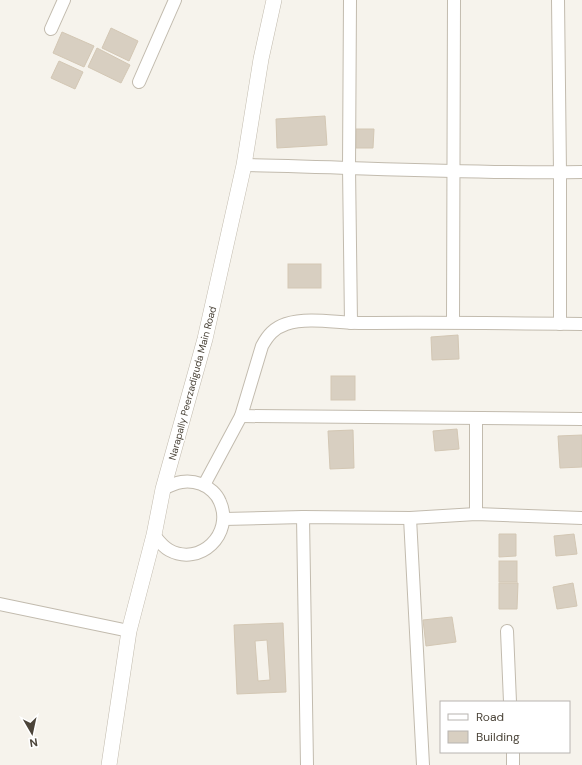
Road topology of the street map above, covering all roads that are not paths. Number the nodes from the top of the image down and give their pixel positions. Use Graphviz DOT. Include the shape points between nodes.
graph roads {
  1 [pos="64,0"];
  2 [pos="175,0"];
  3 [pos="274,0"];
  4 [pos="350,0"];
  5 [pos="454,0"];
  6 [pos="558,0"];
  7 [pos="51,29"];
  8 [pos="139,82"];
  9 [pos="244,165"];
  10 [pos="349,167"];
  11 [pos="454,172"];
  12 [pos="560,172"];
  13 [pos="582,172"];
  14 [pos="453,322"];
  15 [pos="351,323"];
  16 [pos="560,324"];
  17 [pos="582,324"];
  18 [pos="240,416"];
  19 [pos="476,418"];
  20 [pos="582,419"];
  21 [pos="204,485"];
  22 [pos="163,489"];
  23 [pos="476,514"];
  24 [pos="303,517"];
  25 [pos="410,518"];
  26 [pos="582,518"];
  27 [pos="224,519"];
  28 [pos="154,534"];
  29 [pos="0,604"];
  30 [pos="129,631"];
  31 [pos="507,631"];
  32 [pos="510,701"];
  33 [pos="513,753"];
  34 [pos="109,765"];
  35 [pos="307,765"];
  36 [pos="423,765"];
  37 [pos="513,765"];
  1 -- 7 [label="street"];
  2 -- 8 [label="street"];
  3 -- 9 [label="street, Narapally Peerzadiguda Main Road" via="261,59"];
  4 -- 10 [label="street"];
  5 -- 11 [label="street"];
  6 -- 12 [label="street"];
  9 -- 10 [label="street"];
  9 -- 22 [label="street, Narapally Peerzadiguda Main Road" via="205,339"];
  10 -- 11 [label="street"];
  10 -- 15 [label="street"];
  11 -- 12 [label="street"];
  11 -- 14 [label="street"];
  12 -- 13 [label="street"];
  12 -- 16 [label="street"];
  14 -- 15 [label="street"];
  14 -- 16 [label="street"];
  15 -- 18 [label="street" via="310,321 287,324 268,335 262,346"];
  16 -- 17 [label="street"];
  18 -- 19 [label="street"];
  18 -- 21 [label="street"];
  19 -- 20 [label="street"];
  19 -- 23 [label="street"];
  21 -- 22 [label="street" via="194,481 183,481"];
  21 -- 27 [label="street" via="219,499"];
  22 -- 28 [label="street, Narapally Peerzadiguda Main Road"];
  23 -- 25 [label="street"];
  23 -- 26 [label="street"];
  24 -- 25 [label="street"];
  24 -- 27 [label="street"];
  24 -- 35 [label="street"];
  25 -- 36 [label="street"];
  27 -- 28 [label="street" via="217,539 210,547 200,552 179,554 160,543"];
  28 -- 30 [label="street, Narapally Peerzadiguda Main Road"];
  29 -- 30 [label="street"];
  30 -- 34 [label="street, Narapally Peerzadiguda Main Road"];
  31 -- 32 [label="street"];
  33 -- 37 [label="street"];
}
